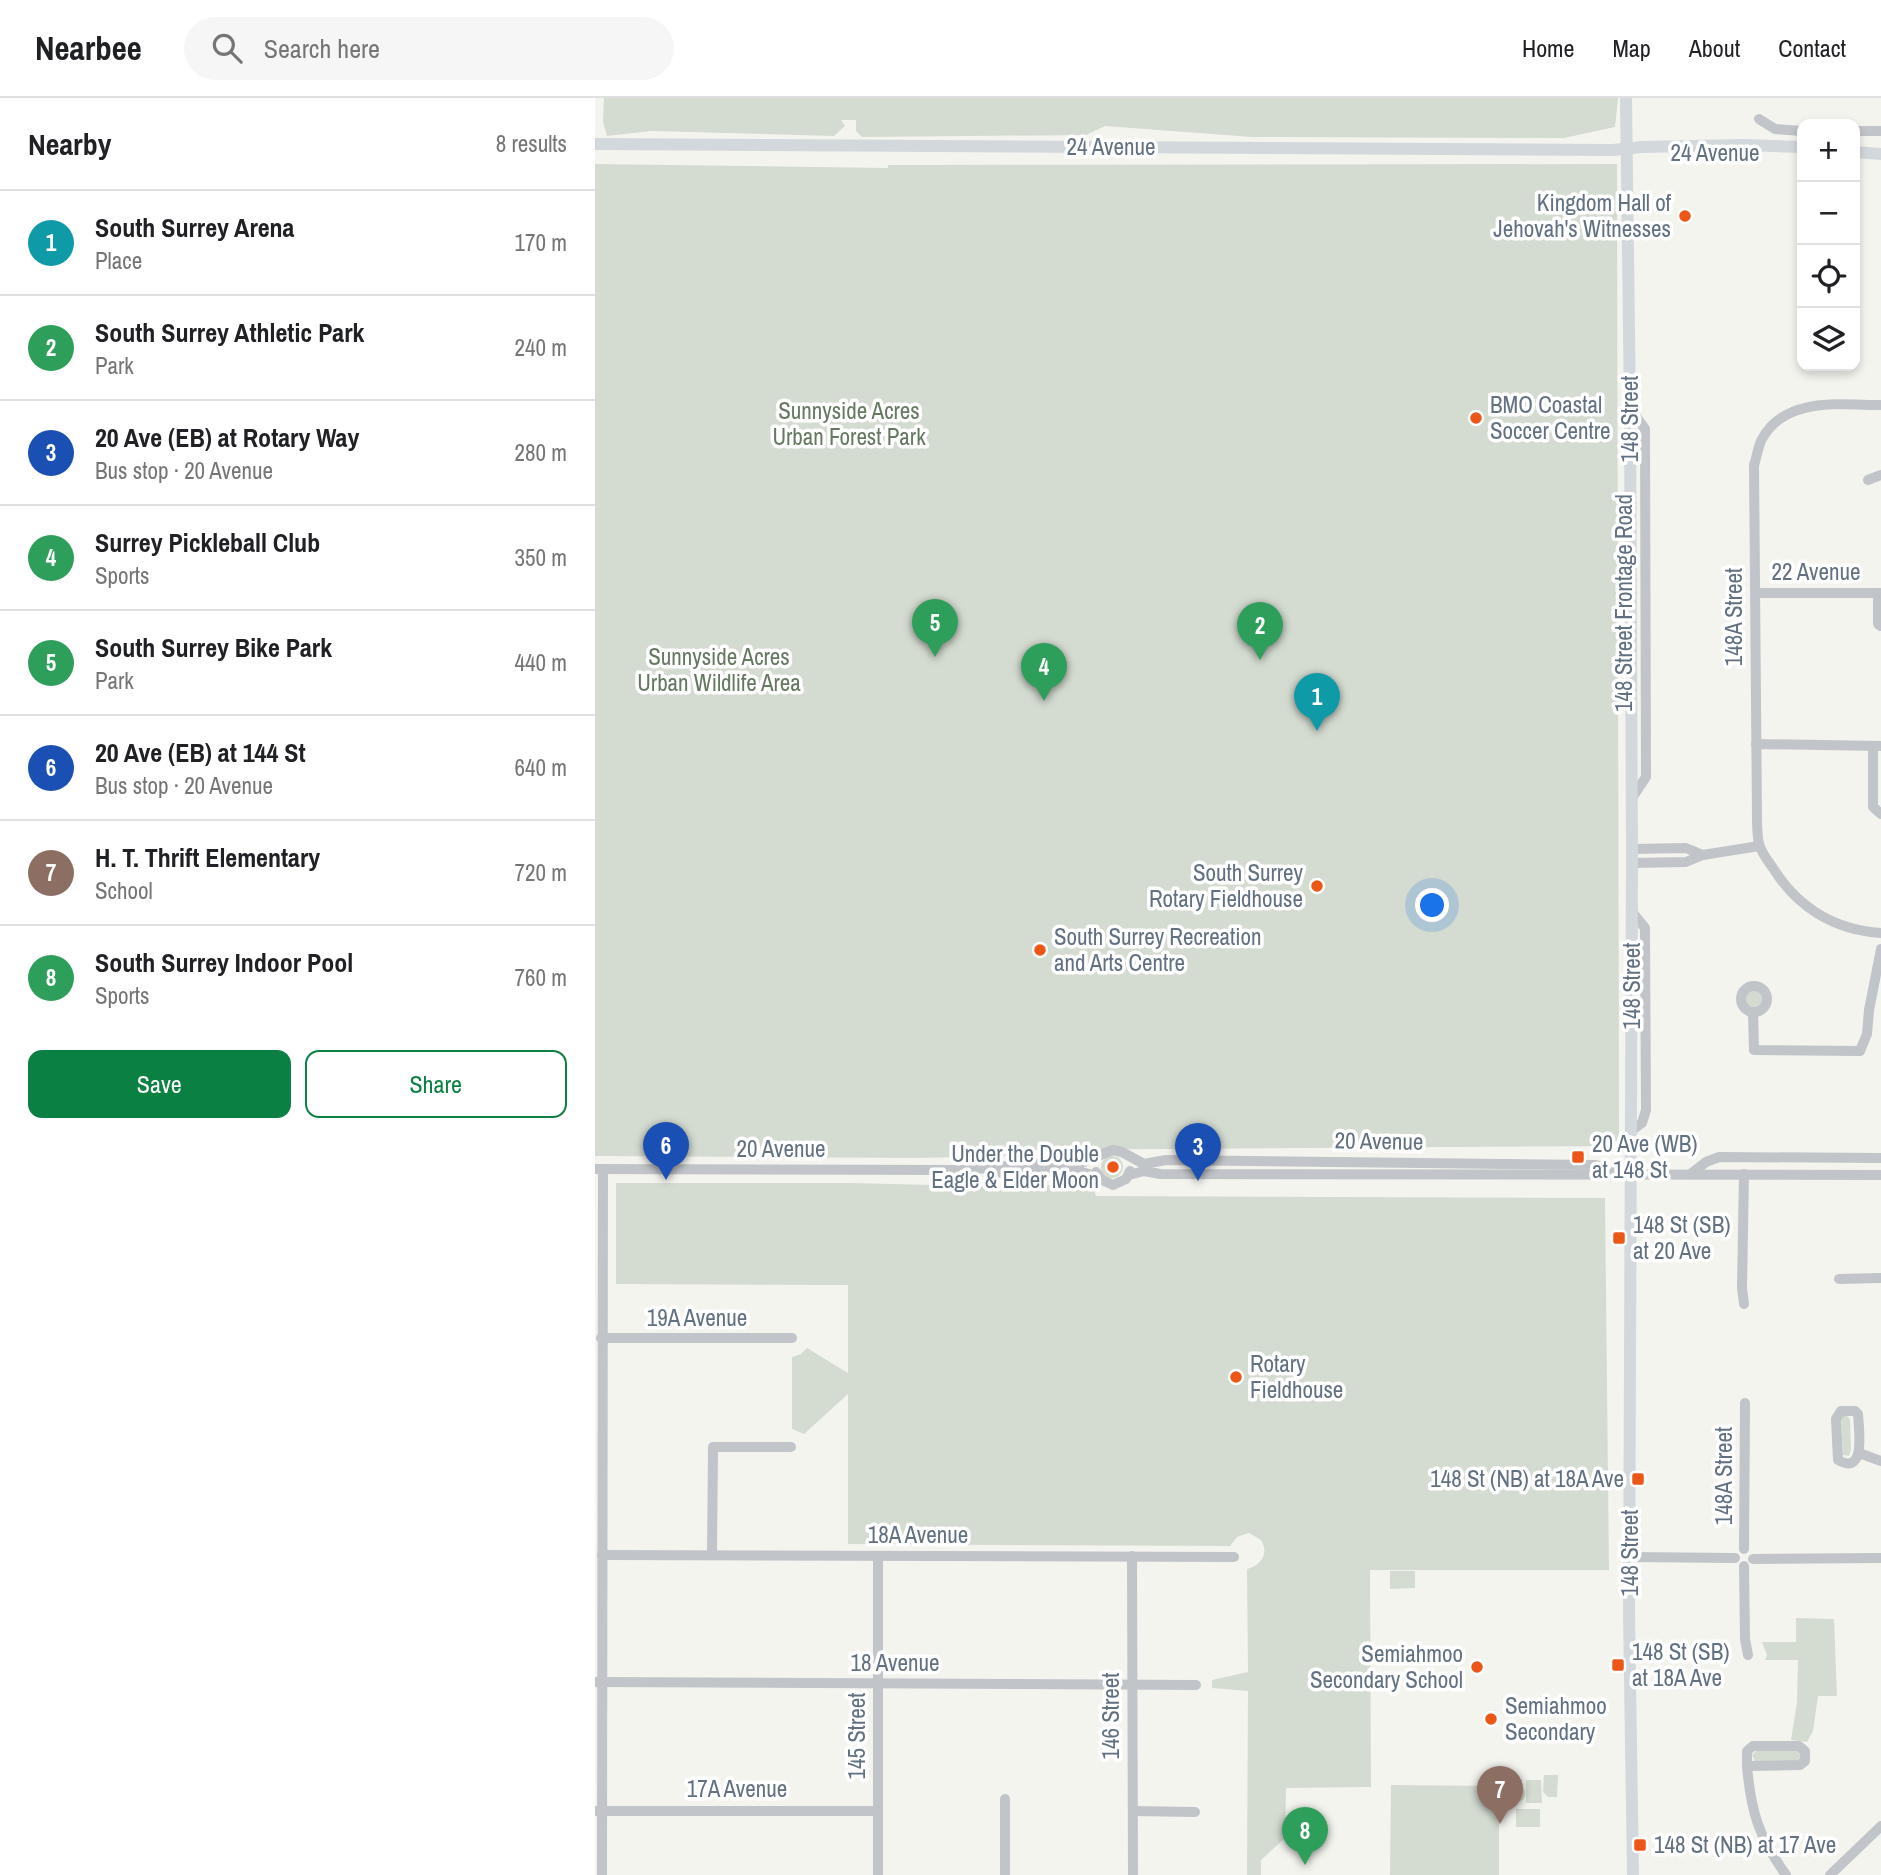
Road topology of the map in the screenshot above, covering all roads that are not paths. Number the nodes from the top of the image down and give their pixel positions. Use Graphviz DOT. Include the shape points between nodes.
graph roads {
  1 [pos="1626,98"];
  2 [pos="1759,119"];
  3 [pos="1797,131"];
  4 [pos="1860,131"];
  5 [pos="1881,131"];
  6 [pos="595,144"];
  7 [pos="1881,148"];
  8 [pos="1627,150"];
  9 [pos="1797,150"];
  10 [pos="1860,150"];
  11 [pos="1860,151"];
  12 [pos="1881,154"];
  13 [pos="1881,405"];
  14 [pos="1881,475"];
  15 [pos="1868,480"];
  16 [pos="1755,593"];
  17 [pos="1879,593"];
  18 [pos="1881,626"];
  19 [pos="1756,744"];
  20 [pos="1877,746"];
  21 [pos="1881,814"];
  22 [pos="1759,846"];
  23 [pos="1632,849"];
  24 [pos="1703,855"];
  25 [pos="1632,863"];
  26 [pos="1881,933"];
  27 [pos="1881,949"];
  28 [pos="1753,1012"];
  29 [pos="1100,1154"];
  30 [pos="1126,1155"];
  31 [pos="1881,1158"];
  32 [pos="599,1169"];
  33 [pos="967,1170"];
  34 [pos="1632,1173"];
  35 [pos="1692,1173"];
  36 [pos="1744,1174"];
  37 [pos="1129,1175"];
  38 [pos="1881,1175"];
  39 [pos="1098,1177"];
  40 [pos="1881,1278"];
  41 [pos="1839,1279"];
  42 [pos="1744,1304"];
  43 [pos="601,1338"];
  44 [pos="792,1338"];
  45 [pos="1745,1403"];
  46 [pos="791,1447"];
  47 [pos="1859,1453"];
  48 [pos="1881,1461"];
  49 [pos="1744,1549"];
  50 [pos="602,1555"];
  51 [pos="712,1555"];
  52 [pos="878,1556"];
  53 [pos="1132,1556"];
  54 [pos="1234,1557"];
  55 [pos="1630,1557"];
  56 [pos="1735,1558"];
  57 [pos="1881,1558"];
  58 [pos="1749,1563"];
  59 [pos="1748,1655"];
  60 [pos="599,1682"];
  61 [pos="878,1683"];
  62 [pos="1132,1685"];
  63 [pos="1196,1685"];
  64 [pos="1747,1766"];
  65 [pos="1005,1799"];
  66 [pos="599,1811"];
  67 [pos="878,1811"];
  68 [pos="1133,1811"];
  69 [pos="1195,1812"];
  70 [pos="1881,1826"];
  71 [pos="602,1875"];
  72 [pos="878,1875"];
  73 [pos="1005,1875"];
  74 [pos="1133,1875"];
  75 [pos="1633,1875"];
  76 [pos="1786,1875"];
  77 [pos="1830,1875"];
  1 -- 8 [label="main road, 148 Street"];
  2 -- 3 [label="street" via="1775,129"];
  4 -- 5 [label="street"];
  6 -- 8 [label="main road, 24 Avenue"];
  7 -- 10 [label="main road"];
  8 -- 9 [label="main road, 24 Avenue"];
  8 -- 23 [label="main road, 148 Street"];
  11 -- 12 [label="main road"];
  13 -- 16 [label="street, 148A Street" via="1801,408 1778,420 1762,438 1755,465"];
  14 -- 15 [label="street"];
  16 -- 17 [label="street, 22 Avenue"];
  16 -- 19 [label="street, 148A Street"];
  17 -- 18 [label="street, 22 Avenue"];
  19 -- 20 [label="street"];
  19 -- 22 [label="street, 148A Street"];
  20 -- 21 [label="street" via="1873,807"];
  22 -- 24 [label="street"];
  22 -- 26 [label="street" via="1801,904 1846,927"];
  23 -- 24 [label="street" via="1686,848"];
  23 -- 25 [label="main road, 148 Street"];
  24 -- 25 [label="street" via="1686,862"];
  25 -- 34 [label="main road, 148 Street"];
  27 -- 28 [label="street" via="1860,1051 1754,1050"];
  29 -- 30 [label="street" via="1113,1150"];
  29 -- 33 [label="street, 20 Avenue" via="1081,1163"];
  29 -- 39 [label="street" via="1095,1166"];
  30 -- 34 [label="street, 20 Avenue" via="1144,1164 1166,1160 1595,1165"];
  30 -- 37 [label="street"];
  31 -- 35 [label="street, 20 Avenue" via="1720,1157"];
  32 -- 33 [label="street, 20 Avenue"];
  32 -- 43 [label="street"];
  33 -- 39 [label="street, 20 Avenue" via="978,1174 1081,1172"];
  34 -- 35 [label="street, 20 Avenue"];
  34 -- 37 [label="street, 20 Avenue" via="1144,1171"];
  34 -- 55 [label="main road, 148 Street"];
  35 -- 36 [label="street, 20 Avenue"];
  36 -- 38 [label="street, 20 Avenue"];
  36 -- 42 [label="street"];
  37 -- 39 [label="street" via="1113,1185"];
  40 -- 41 [label="street"];
  43 -- 44 [label="street, 19A Avenue"];
  43 -- 50 [label="street"];
  45 -- 49 [label="street, 148A Street"];
  46 -- 51 [label="street" via="713,1447"];
  47 -- 47 [label="street" via="1852,1463 1837,1460 1836,1419 1841,1411 1858,1415"];
  47 -- 48 [label="street"];
  49 -- 56 [label="street"];
  49 -- 58 [label="street" via="1750,1551"];
  50 -- 51 [label="street, 18A Avenue"];
  50 -- 60 [label="street"];
  51 -- 52 [label="street, 18A Avenue"];
  52 -- 53 [label="street, 18A Avenue"];
  52 -- 61 [label="street, 145 Street"];
  53 -- 54 [label="street, 18A Avenue"];
  53 -- 62 [label="street, 146 Street"];
  55 -- 56 [label="street"];
  55 -- 75 [label="main road, 148 Street"];
  56 -- 58 [label="street" via="1739,1565"];
  57 -- 58 [label="street"];
  58 -- 59 [label="street"];
  60 -- 61 [label="street, 18 Avenue"];
  60 -- 66 [label="street"];
  61 -- 62 [label="street, 18 Avenue"];
  61 -- 67 [label="street, 145 Street"];
  62 -- 63 [label="street, 18 Avenue"];
  62 -- 68 [label="street, 146 Street"];
  64 -- 64 [label="street" via="1800,1765 1805,1751 1799,1746 1753,1746 1747,1751"];
  64 -- 76 [label="street" via="1750,1803 1770,1853"];
  65 -- 73 [label="street"];
  66 -- 67 [label="street, 17A Avenue"];
  66 -- 71 [label="street"];
  67 -- 72 [label="street, 145 Street"];
  68 -- 69 [label="street"];
  68 -- 74 [label="street, 146 Street"];
  70 -- 77 [label="street"];
}
